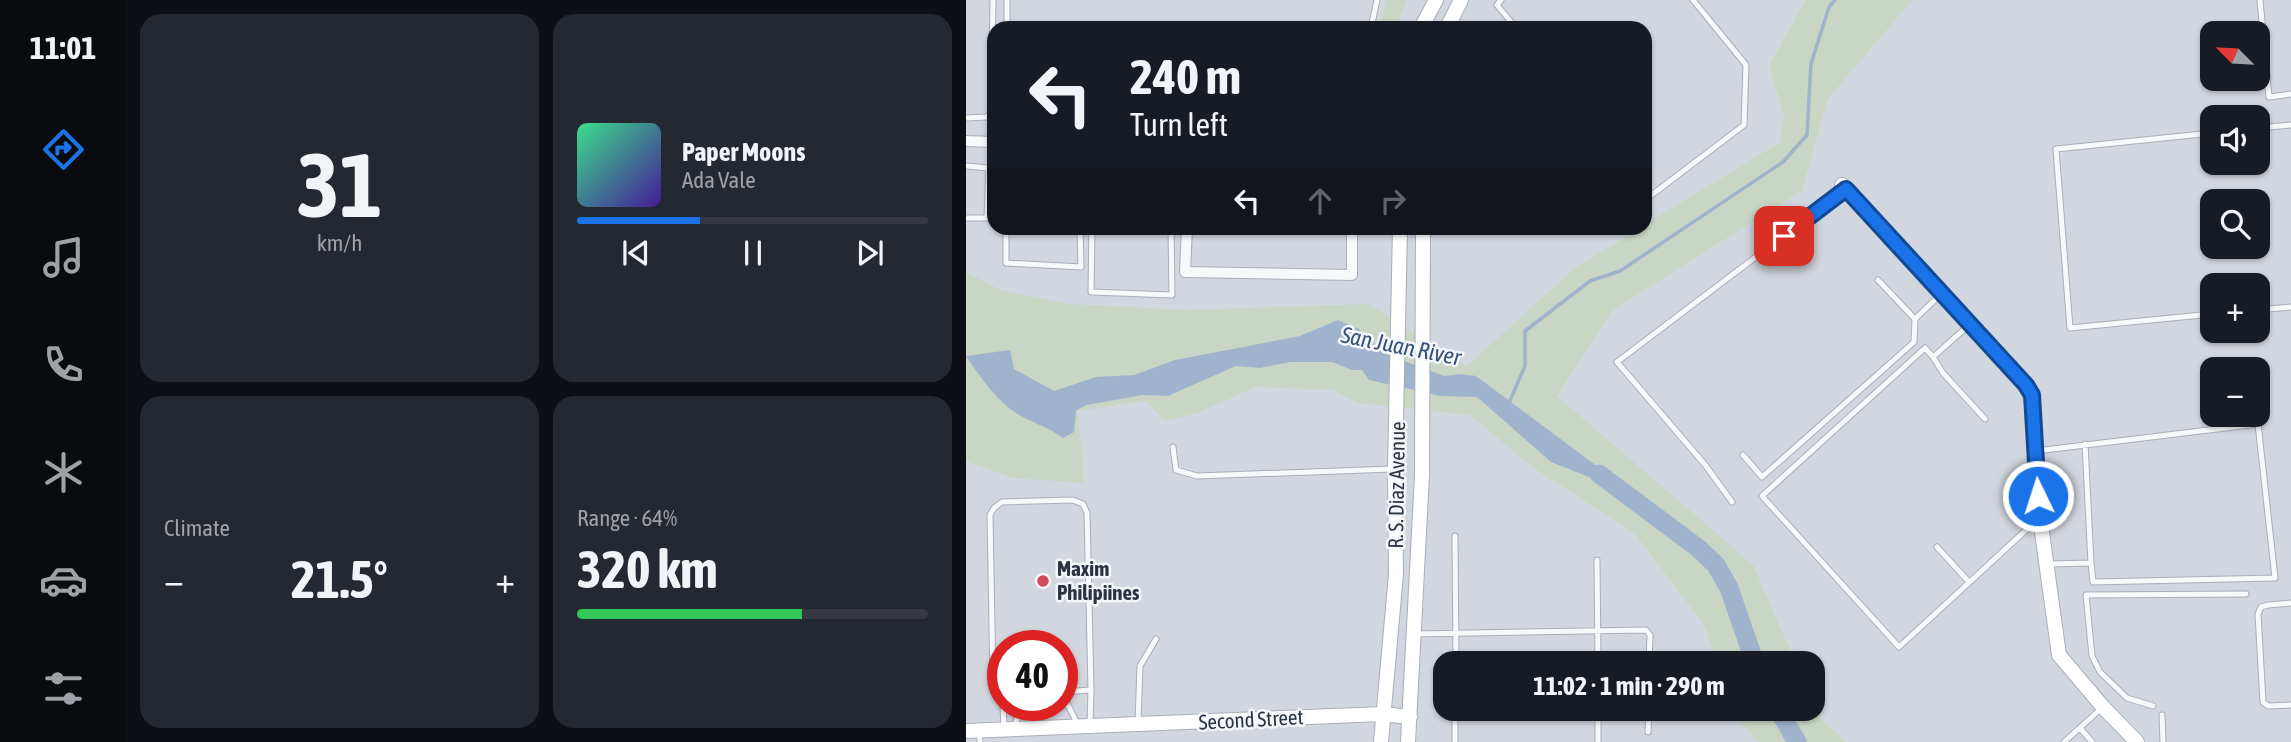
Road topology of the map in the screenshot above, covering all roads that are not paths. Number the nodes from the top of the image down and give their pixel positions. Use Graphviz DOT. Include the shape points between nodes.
graph roads {
  1 [pos="993,0"];
  2 [pos="1007,0"];
  3 [pos="1377,0"];
  4 [pos="1436,0"];
  5 [pos="1461,0"];
  6 [pos="1501,0"];
  7 [pos="1693,0"];
  8 [pos="2260,0"];
  9 [pos="993,21"];
  10 [pos="1007,21"];
  11 [pos="1372,21"];
  12 [pos="1427,21"];
  13 [pos="1450,21"];
  14 [pos="1510,21"];
  15 [pos="2291,94"];
  16 [pos="987,116"];
  17 [pos="966,118"];
  18 [pos="2291,125"];
  19 [pos="2270,127"];
  20 [pos="2200,134"];
  21 [pos="966,141"];
  22 [pos="987,142"];
  23 [pos="966,166"];
  24 [pos="987,168"];
  25 [pos="1844,187"];
  26 [pos="1652,195"];
  27 [pos="966,218"];
  28 [pos="987,218"];
  29 [pos="1006,235"];
  30 [pos="1080,235"];
  31 [pos="1092,235"];
  32 [pos="1171,235"];
  33 [pos="1187,235"];
  34 [pos="1352,235"];
  35 [pos="1400,235"];
  36 [pos="1423,235"];
  37 [pos="1878,280"];
  38 [pos="1941,294"];
  39 [pos="2291,306"];
  40 [pos="2270,309"];
  41 [pos="2200,315"];
  42 [pos="1915,319"];
  43 [pos="1969,325"];
  44 [pos="1933,357"];
  45 [pos="1985,419"];
  46 [pos="2085,444"];
  47 [pos="1173,447"];
  48 [pos="2035,451"];
  49 [pos="1743,454"];
  50 [pos="1395,469"];
  51 [pos="1732,502"];
  52 [pos="2040,518"];
  53 [pos="1455,536"];
  54 [pos="1937,547"];
  55 [pos="1597,560"];
  56 [pos="2091,563"];
  57 [pos="2046,564"];
  58 [pos="1969,582"];
  59 [pos="2246,594"];
  60 [pos="2291,603"];
  61 [pos="992,630"];
  62 [pos="1598,631"];
  63 [pos="1414,634"];
  64 [pos="1456,634"];
  65 [pos="1156,639"];
  66 [pos="1455,651"];
  67 [pos="1598,651"];
  68 [pos="1649,651"];
  69 [pos="1091,690"];
  70 [pos="1078,691"];
  71 [pos="2291,705"];
  72 [pos="2153,706"];
  73 [pos="2103,707"];
  74 [pos="1383,714"];
  75 [pos="2162,715"];
  76 [pos="1410,717"];
  77 [pos="1078,718"];
  78 [pos="1007,721"];
  79 [pos="1013,721"];
  80 [pos="1455,721"];
  81 [pos="1598,721"];
  82 [pos="1648,721"];
  83 [pos="1138,725"];
  84 [pos="1085,727"];
  85 [pos="2080,727"];
  86 [pos="1009,730"];
  87 [pos="1648,732"];
  88 [pos="975,735"];
  89 [pos="1381,742"];
  90 [pos="1408,742"];
  91 [pos="1455,742"];
  92 [pos="1598,742"];
  93 [pos="2064,742"];
  94 [pos="2092,742"];
  95 [pos="2137,742"];
  96 [pos="2163,742"];
  1 -- 9 [label="lane"];
  2 -- 10 [label="lane"];
  3 -- 11 [label="lane"];
  4 -- 12 [label="street"];
  5 -- 13 [label="street"];
  6 -- 14 [label="lane" via="1497,5"];
  7 -- 26 [label="lane" via="1746,65 1744,125"];
  8 -- 15 [label="lane" via="2269,97"];
  16 -- 17 [label="lane"];
  18 -- 19 [label="lane"];
  20 -- 41 [label="lane" via="2056,149 2070,328"];
  21 -- 22 [label="street"];
  23 -- 24 [label="lane"];
  25 -- 38 [label="street"];
  25 -- 51 [label="lane" via="1617,362"];
  27 -- 28 [label="lane"];
  29 -- 30 [label="lane" via="1006,263 1081,267"];
  31 -- 32 [label="lane" via="1091,292 1172,295"];
  33 -- 34 [label="street" via="1185,272 1352,275"];
  35 -- 50 [label="street, R. S. Diaz Avenue"];
  36 -- 63 [label="street, R. S. Diaz Avenue" via="1422,475"];
  37 -- 42 [label="lane"];
  38 -- 42 [label="lane"];
  38 -- 43 [label="street"];
  39 -- 40 [label="lane"];
  42 -- 49 [label="lane" via="1914,341 1762,477"];
  43 -- 44 [label="lane"];
  43 -- 48 [label="street" via="2032,395"];
  44 -- 45 [label="lane"];
  44 -- 58 [label="lane" via="1924,348 1762,496 1899,647"];
  46 -- 48 [label="lane"];
  46 -- 56 [label="lane"];
  46 -- 56 [label="lane" via="2258,424 2276,578 2093,583"];
  47 -- 50 [label="lane" via="1176,470 1196,476"];
  48 -- 52 [label="street"];
  50 -- 74 [label="street, R. S. Diaz Avenue" via="1396,574"];
  52 -- 57 [label="street"];
  52 -- 58 [label="lane"];
  53 -- 64 [label="lane"];
  54 -- 58 [label="lane"];
  55 -- 62 [label="lane"];
  56 -- 57 [label="lane"];
  57 -- 73 [label="street" via="2059,656"];
  59 -- 72 [label="lane" via="2086,595 2092,656 2100,672 2127,698"];
  60 -- 71 [label="lane" via="2261,607 2258,614 2263,702"];
  61 -- 69 [label="lane" via="990,515 994,508 1002,502 1073,500 1083,504 1087,513"];
  62 -- 64 [label="lane"];
  62 -- 67 [label="lane"];
  62 -- 68 [label="lane" via="1646,630"];
  63 -- 64 [label="lane"];
  63 -- 76 [label="street, R. S. Diaz Avenue"];
  64 -- 66 [label="lane"];
  65 -- 83 [label="lane" via="1140,666"];
  69 -- 70 [label="lane"];
  69 -- 84 [label="lane"];
  73 -- 85 [label="lane"];
  73 -- 95 [label="street"];
  74 -- 76 [label="street, Second Street"];
  74 -- 83 [label="street, Second Street"];
  74 -- 89 [label="street, R. S. Diaz Avenue"];
  75 -- 96 [label="lane"];
  76 -- 90 [label="street, R. S. Diaz Avenue"];
  77 -- 84 [label="lane"];
  78 -- 86 [label="lane"];
  79 -- 86 [label="lane"];
  80 -- 91 [label="lane"];
  81 -- 92 [label="lane"];
  82 -- 87 [label="lane"];
  83 -- 84 [label="street, Second Street"];
  84 -- 86 [label="street, Second Street"];
  85 -- 93 [label="lane"];
  85 -- 94 [label="lane"];
  86 -- 88 [label="street, Second Street"];
}
